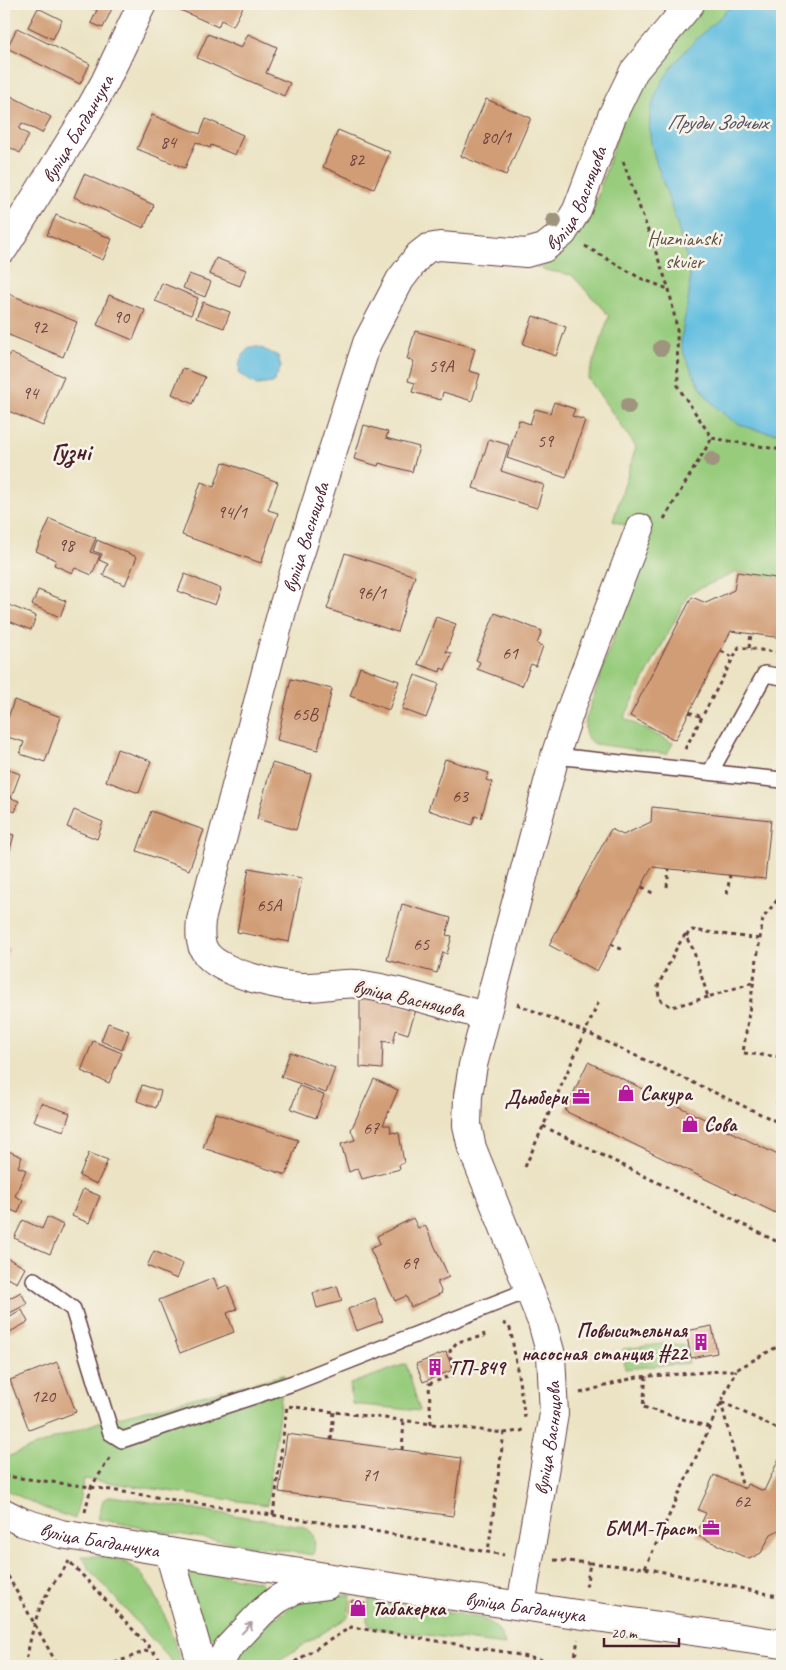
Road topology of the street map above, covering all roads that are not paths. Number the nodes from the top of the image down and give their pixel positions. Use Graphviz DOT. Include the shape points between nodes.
graph roads {
  1 [pos="142,4"];
  2 [pos="690,4"];
  3 [pos="4,248"];
  4 [pos="640,528"];
  5 [pos="782,677"];
  6 [pos="555,756"];
  7 [pos="711,771"];
  8 [pos="782,780"];
  9 [pos="484,1016"];
  10 [pos="34,1280"];
  11 [pos="529,1290"];
  12 [pos="4,1513"];
  13 [pos="169,1552"];
  14 [pos="357,1582"];
  15 [pos="521,1605"];
  16 [pos="782,1644"];
  17 [pos="202,1666"];
  18 [pos="218,1666"];
  1 -- 3 [label="street, вуліца Багданчука" via="91,107"];
  2 -- 9 [label="street, вуліца Васняцова" via="634,71 612,116 577,210 563,233 544,248 526,253 440,246 428,248 419,254 400,280 367,343 283,607 201,920 200,936 206,953 219,964 237,972 273,984 291,986 357,984"];
  4 -- 6 [label="street, вуліца Васняцова"];
  5 -- 7 [label="lane" via="765,674"];
  6 -- 7 [label="lane"];
  6 -- 9 [label="street, вуліца Васняцова"];
  7 -- 8 [label="lane"];
  9 -- 11 [label="street, вуліца Васняцова" via="468,1096 467,1125 482,1175"];
  10 -- 11 [label="lane" via="74,1309 110,1432 122,1440 293,1383"];
  11 -- 15 [label="street, вуліца Васняцова" via="551,1354 554,1414"];
  12 -- 13 [label="street, вуліца Багданчука" via="61,1534"];
  13 -- 14 [label="street, вуліца Багданчука"];
  13 -- 17 [label="street, вуліца Багданчука"];
  14 -- 15 [label="street, вуліца Багданчука"];
  18 -- 14 [label="street, вуліца Багданчука, one-way" via="228,1648 278,1598 296,1589"];
  15 -- 16 [label="street, вуліца Багданчука"];
}
